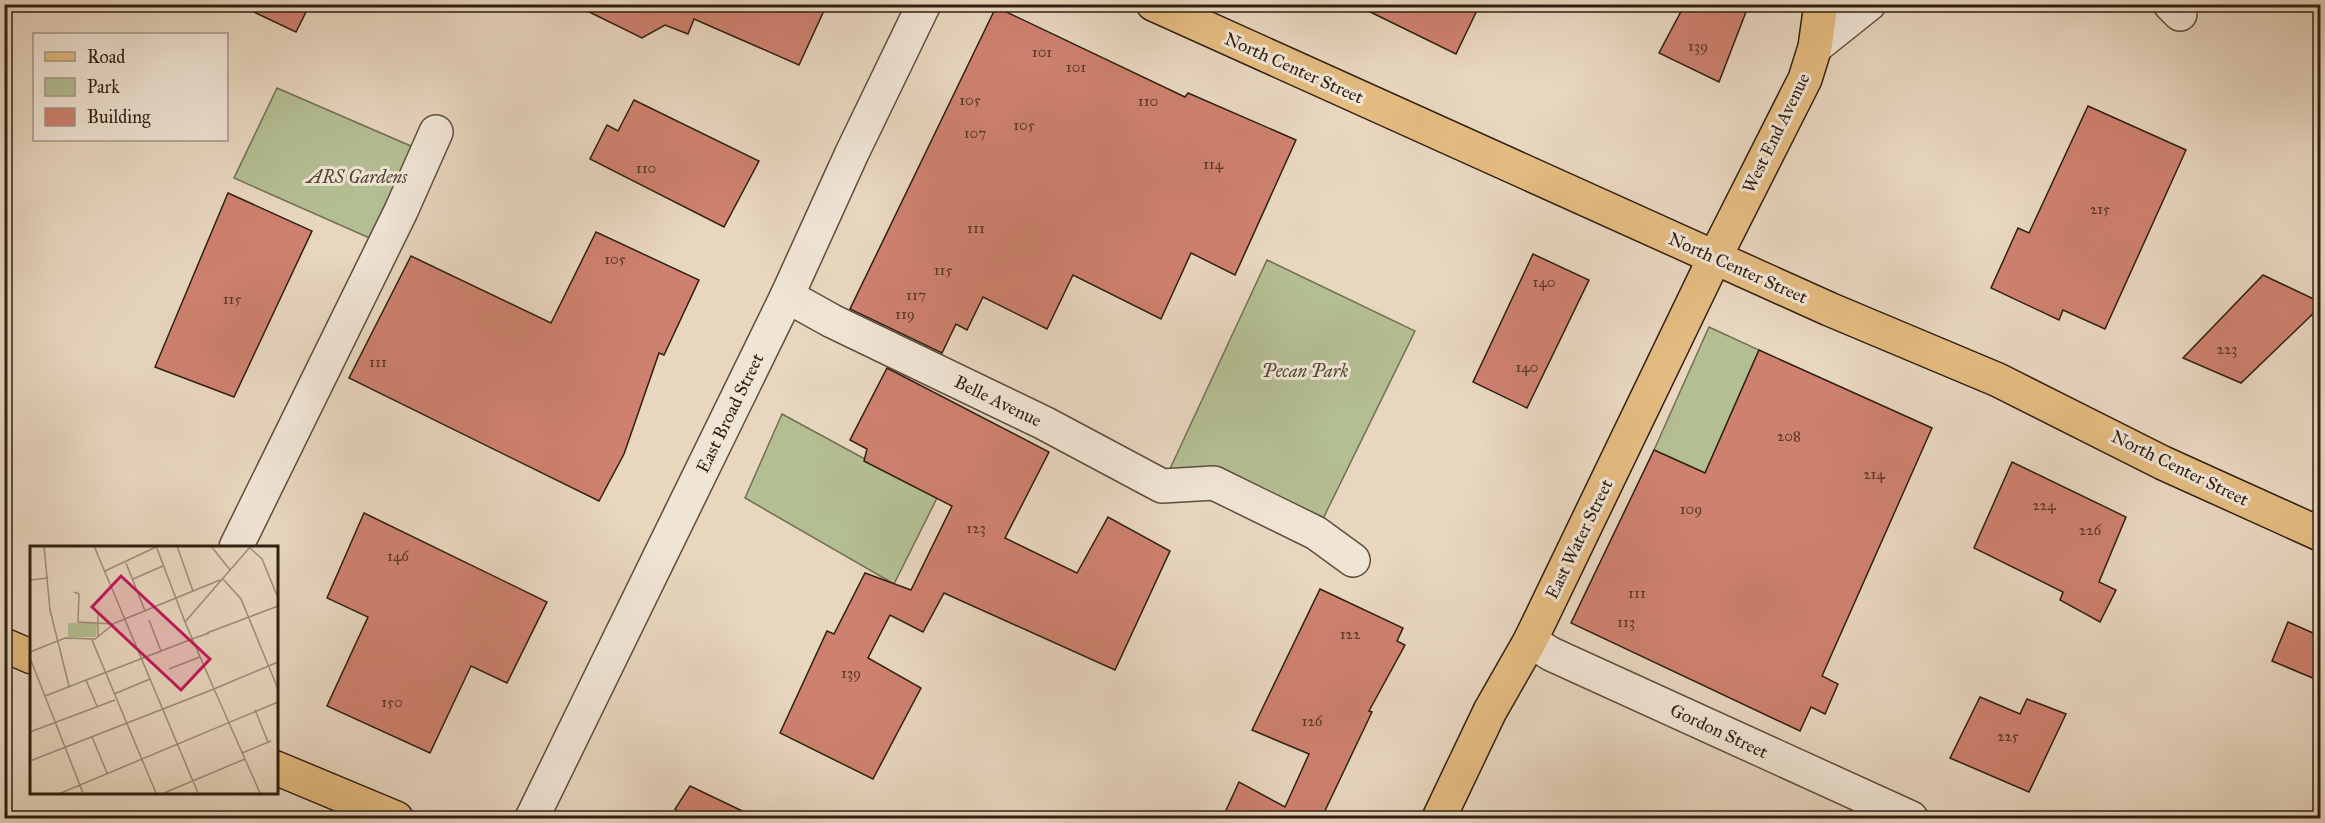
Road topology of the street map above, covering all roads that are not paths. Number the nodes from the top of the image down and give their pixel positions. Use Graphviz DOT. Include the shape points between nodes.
graph roads {
  1 [pos="924,4"];
  2 [pos="1153,4"];
  3 [pos="1821,4"];
  4 [pos="1869,4"];
  5 [pos="1815,47"];
  6 [pos="436,132"];
  7 [pos="1715,257"];
  8 [pos="787,296"];
  9 [pos="2320,534"];
  10 [pos="236,546"];
  11 [pos="1353,560"];
  12 [pos="1530,641"];
  13 [pos="4,645"];
  14 [pos="30,656"];
  15 [pos="278,769"];
  16 [pos="396,819"];
  17 [pos="532,819"];
  18 [pos="1439,819"];
  19 [pos="1911,819"];
  1 -- 8 [label="street, East Broad Street"];
  2 -- 7 [label="main road, North Center Street"];
  3 -- 5 [label="main road, West End Avenue"];
  4 -- 5 [label="street"];
  5 -- 7 [label="main road, West End Avenue" via="1805,79"];
  6 -- 10 [label="street"];
  7 -- 9 [label="main road, North Center Street" via="1998,380 2163,463"];
  7 -- 12 [label="main road, East Water Street"];
  8 -- 11 [label="street, Belle Avenue" via="1162,486 1214,483 1316,533"];
  8 -- 17 [label="street, East Broad Street"];
  12 -- 18 [label="main road, East Water Street" via="1490,711"];
  12 -- 19 [label="street, Gordon Street"];
  13 -- 14 [label="main road"];
  15 -- 16 [label="main road"];
}
